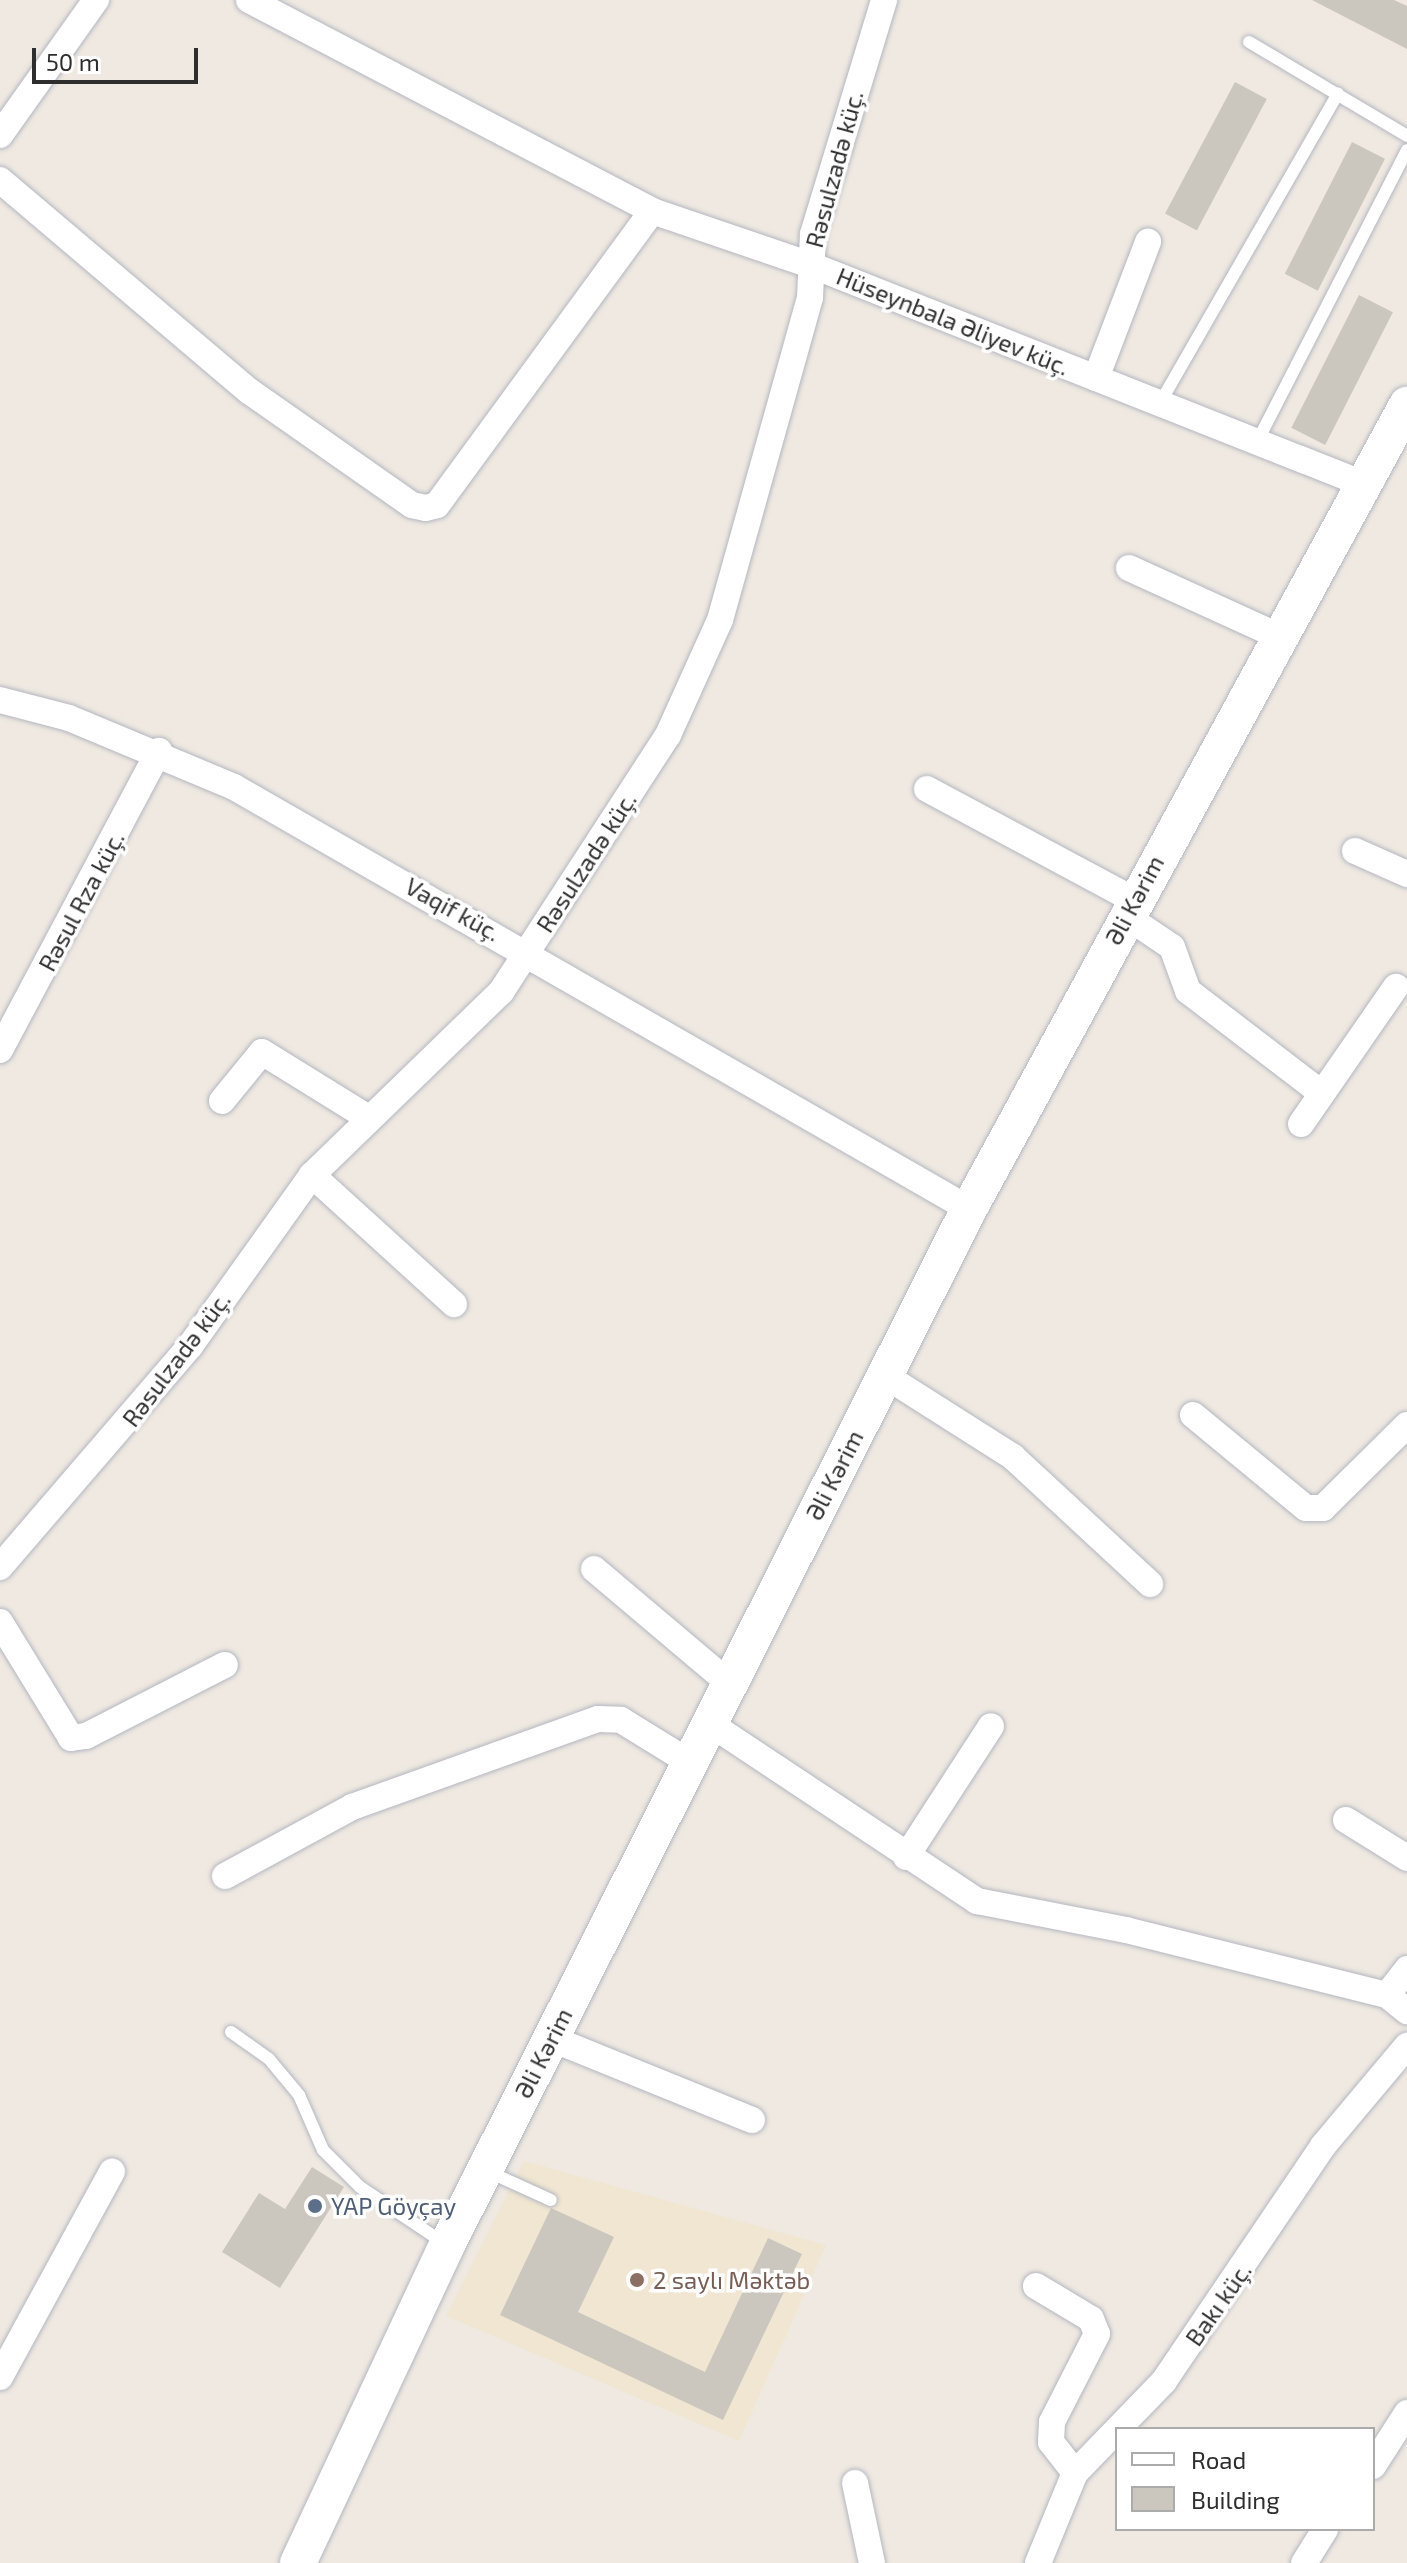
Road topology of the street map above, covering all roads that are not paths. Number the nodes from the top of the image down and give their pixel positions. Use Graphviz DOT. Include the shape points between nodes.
graph roads {
  1 [pos="96,0"];
  2 [pos="249,0"];
  3 [pos="884,0"];
  4 [pos="1249,42"];
  5 [pos="1338,94"];
  6 [pos="0,135"];
  7 [pos="1407,136"];
  8 [pos="1407,150"];
  9 [pos="0,180"];
  10 [pos="652,211"];
  11 [pos="1148,242"];
  12 [pos="811,265"];
  13 [pos="1096,378"];
  14 [pos="1160,403"];
  15 [pos="1407,405"];
  16 [pos="1257,442"];
  17 [pos="1361,483"];
  18 [pos="1129,568"];
  19 [pos="1278,636"];
  20 [pos="0,700"];
  21 [pos="159,751"];
  22 [pos="927,789"];
  23 [pos="1355,851"];
  24 [pos="1407,874"];
  25 [pos="1130,908"];
  26 [pos="528,951"];
  27 [pos="1396,987"];
  28 [pos="0,1050"];
  29 [pos="1319,1091"];
  30 [pos="222,1101"];
  31 [pos="367,1117"];
  32 [pos="1301,1124"];
  33 [pos="312,1175"];
  34 [pos="969,1209"];
  35 [pos="454,1304"];
  36 [pos="884,1375"];
  37 [pos="1193,1415"];
  38 [pos="1407,1425"];
  39 [pos="0,1567"];
  40 [pos="594,1569"];
  41 [pos="1150,1584"];
  42 [pos="0,1622"];
  43 [pos="225,1665"];
  44 [pos="729,1683"];
  45 [pos="709,1723"];
  46 [pos="991,1726"];
  47 [pos="689,1762"];
  48 [pos="1346,1820"];
  49 [pos="906,1857"];
  50 [pos="1407,1858"];
  51 [pos="225,1876"];
  52 [pos="1407,1969"];
  53 [pos="1397,2003"];
  54 [pos="231,2032"];
  55 [pos="550,2038"];
  56 [pos="1407,2046"];
  57 [pos="752,2120"];
  58 [pos="484,2170"];
  59 [pos="112,2172"];
  60 [pos="551,2200"];
  61 [pos="447,2245"];
  62 [pos="1036,2286"];
  63 [pos="0,2377"];
  64 [pos="1407,2413"];
  65 [pos="1120,2427"];
  66 [pos="1115,2432"];
  67 [pos="1375,2463"];
  68 [pos="1075,2473"];
  69 [pos="855,2483"];
  70 [pos="1324,2531"];
  71 [pos="298,2563"];
  72 [pos="872,2563"];
  73 [pos="1038,2563"];
  74 [pos="1304,2563"];
  1 -- 6 [label="street"];
  2 -- 10 [label="street, Hüseynbala Əliyev küç."];
  3 -- 12 [label="street, Rəsulzadə küç." via="813,234"];
  4 -- 5 [label="lane"];
  5 -- 7 [label="lane"];
  5 -- 14 [label="lane"];
  8 -- 16 [label="lane"];
  9 -- 10 [label="street" via="249,391 412,505 426,508 437,505"];
  10 -- 12 [label="street, Hüseynbala Əliyev küç."];
  11 -- 13 [label="street"];
  12 -- 13 [label="street, Hüseynbala Əliyev küç."];
  12 -- 26 [label="street, Rəsulzadə küç." via="810,298 706,659 668,735"];
  13 -- 14 [label="street, Hüseynbala Əliyev küç."];
  14 -- 16 [label="street, Hüseynbala Əliyev küç."];
  15 -- 17 [label="main road, Əli Kərim"];
  16 -- 17 [label="street, Hüseynbala Əliyev küç."];
  17 -- 19 [label="main road, Əli Kərim"];
  18 -- 19 [label="street"];
  19 -- 25 [label="main road, Əli Kərim"];
  20 -- 21 [label="street, Vaqif küç."];
  21 -- 26 [label="street, Vaqif küç."];
  21 -- 28 [label="street, Rəsul Rza küç."];
  22 -- 25 [label="street"];
  23 -- 24 [label="street"];
  25 -- 29 [label="street" via="1172,947 1188,991"];
  25 -- 34 [label="main road, Əli Kərim"];
  26 -- 31 [label="street, Rəsulzadə küç." via="501,992"];
  26 -- 34 [label="street, Vaqif küç."];
  27 -- 29 [label="street" via="1343,1071"];
  29 -- 32 [label="street"];
  30 -- 31 [label="street" via="262,1052"];
  31 -- 33 [label="street, Rəsulzadə küç."];
  33 -- 35 [label="street"];
  33 -- 39 [label="street, Rəsulzadə küç." via="190,1346"];
  34 -- 36 [label="main road, Əli Kərim"];
  36 -- 41 [label="street" via="1013,1457"];
  36 -- 44 [label="main road, Əli Kərim"];
  37 -- 38 [label="street" via="1306,1508 1323,1508"];
  40 -- 44 [label="street"];
  42 -- 43 [label="street" via="71,1738 86,1736"];
  44 -- 45 [label="main road, Əli Kərim"];
  45 -- 47 [label="main road, Əli Kərim"];
  45 -- 49 [label="street"];
  46 -- 49 [label="street"];
  47 -- 51 [label="street" via="621,1720 598,1719 352,1807"];
  47 -- 55 [label="main road, Əli Kərim"];
  48 -- 50 [label="street"];
  49 -- 53 [label="street" via="977,1901 1126,1930"];
  52 -- 53 [label="street"];
  54 -- 61 [label="lane" via="269,2059 299,2095 323,2150 360,2187"];
  55 -- 57 [label="street"];
  55 -- 58 [label="main road, Əli Kərim"];
  56 -- 65 [label="street, Bakı küç." via="1323,2146 1164,2381"];
  58 -- 60 [label="lane"];
  58 -- 61 [label="main road, Əli Kərim"];
  59 -- 63 [label="street"];
  61 -- 71 [label="main road, Əli Kərim"];
  62 -- 68 [label="street" via="1091,2319 1097,2334 1052,2422 1051,2442"];
  64 -- 67 [label="street"];
  66 -- 68 [label="street, Bakı küç."];
  68 -- 73 [label="street, Bakı küç."];
  69 -- 72 [label="street"];
  70 -- 74 [label="street"];
}
